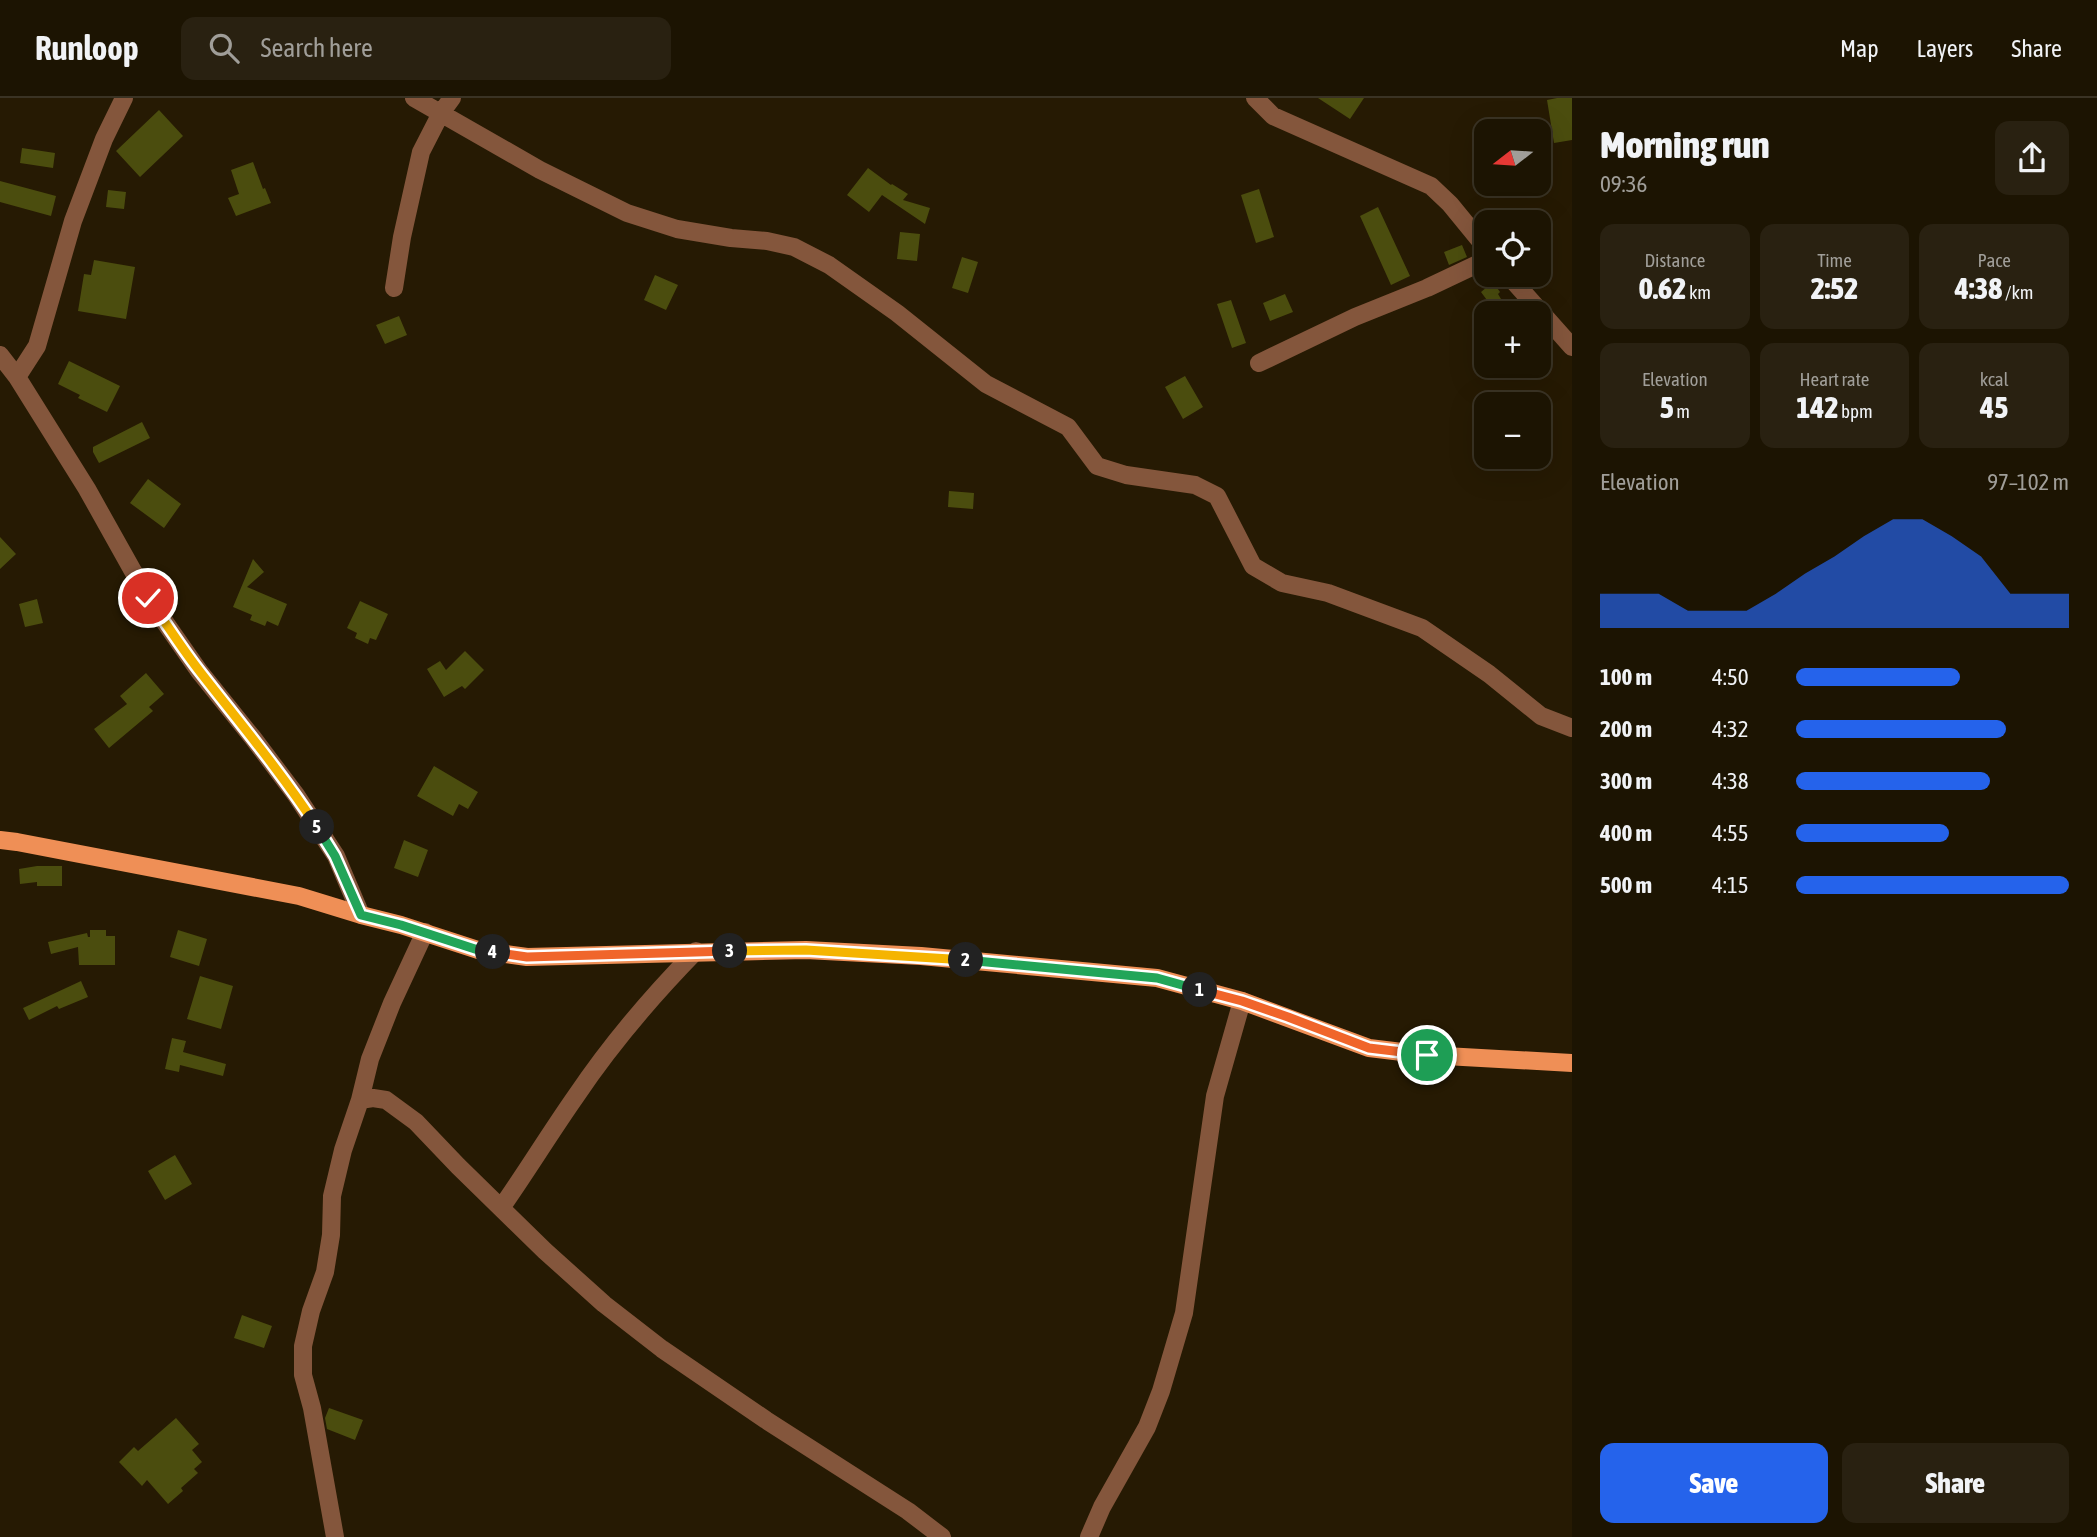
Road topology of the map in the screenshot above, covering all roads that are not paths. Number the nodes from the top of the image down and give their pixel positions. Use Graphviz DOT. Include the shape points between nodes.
graph roads {
  1 [pos="124,98"];
  2 [pos="414,98"];
  3 [pos="452,98"];
  4 [pos="1255,98"];
  5 [pos="441,113"];
  6 [pos="1474,233"];
  7 [pos="1474,266"];
  8 [pos="1519,287"];
  9 [pos="394,288"];
  10 [pos="1572,347"];
  11 [pos="0,355"];
  12 [pos="1259,363"];
  13 [pos="17,377"];
  14 [pos="1572,728"];
  15 [pos="0,840"];
  16 [pos="361,915"];
  17 [pos="425,932"];
  18 [pos="696,951"];
  19 [pos="1242,1001"];
  20 [pos="1572,1063"];
  21 [pos="360,1100"];
  22 [pos="501,1208"];
  23 [pos="335,1537"];
  24 [pos="942,1537"];
  25 [pos="1088,1537"];
  1 -- 13 [label="street" via="72,221 37,346"];
  2 -- 5 [label="street"];
  3 -- 5 [label="street"];
  4 -- 6 [label="street" via="1273,116 1431,186"];
  5 -- 9 [label="street" via="421,152"];
  5 -- 14 [label="street" via="627,213 677,229 794,247 829,265 986,384 1068,427 1097,466 1195,485 1217,496 1253,566 1282,583 1328,593 1422,628 1541,716"];
  7 -- 12 [label="street"];
  8 -- 10 [label="street"];
  11 -- 13 [label="street"];
  13 -- 16 [label="street" via="148,598 329,845"];
  15 -- 16 [label="main road" via="299,896"];
  16 -- 17 [label="main road"];
  17 -- 18 [label="main road" via="478,950 527,957"];
  17 -- 21 [label="street" via="370,1059"];
  18 -- 19 [label="main road" via="806,950 1026,965 1157,978"];
  18 -- 22 [label="street" via="662,986 576,1094"];
  19 -- 20 [label="main road" via="1369,1048"];
  19 -- 25 [label="street" via="1216,1096 1184,1312 1147,1427"];
  21 -- 22 [label="street" via="386,1100 406,1115"];
  21 -- 23 [label="street" via="332,1196 325,1272 303,1346 303,1375"];
  22 -- 24 [label="street" via="604,1304 662,1349"];
}
